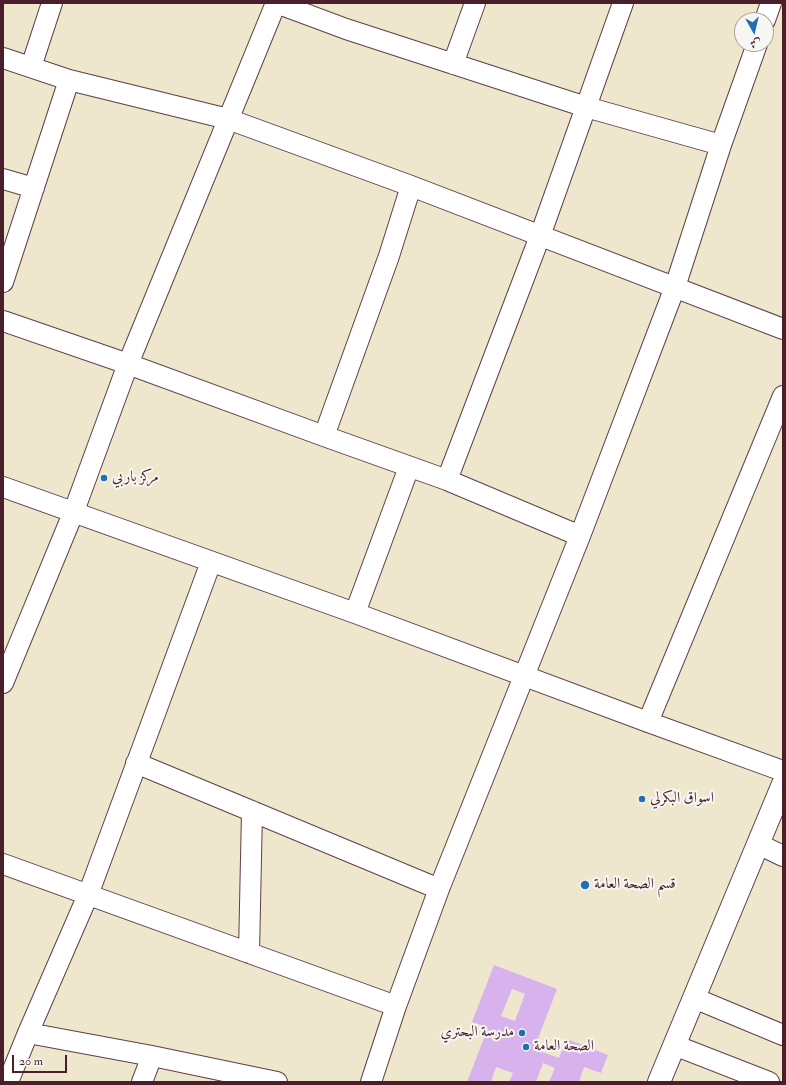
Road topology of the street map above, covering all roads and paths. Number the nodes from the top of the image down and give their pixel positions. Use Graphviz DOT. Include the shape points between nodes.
graph roads {
  1 [pos="52,3"];
  2 [pos="276,3"];
  3 [pos="475,3"];
  4 [pos="623,3"];
  5 [pos="754,52"];
  6 [pos="3,58"];
  7 [pos="453,64"];
  8 [pos="31,67"];
  9 [pos="69,80"];
  10 [pos="586,107"];
  11 [pos="228,119"];
  12 [pos="721,145"];
  13 [pos="3,178"];
  14 [pos="411,186"];
  15 [pos="34,188"];
  16 [pos="540,236"];
  17 [pos="3,282"];
  18 [pos="675,287"];
  19 [pos="3,321"];
  20 [pos="783,329"];
  21 [pos="128,364"];
  22 [pos="783,396"];
  23 [pos="324,436"];
  24 [pos="409,467"];
  25 [pos="447,480"];
  26 [pos="3,487"];
  27 [pos="74,511"];
  28 [pos="580,536"];
  29 [pos="211,562"];
  30 [pos="355,613"];
  31 [pos="523,676"];
  32 [pos="3,683"];
  33 [pos="648,722"];
  34 [pos="136,763"];
  35 [pos="783,771"];
  36 [pos="783,784"];
  37 [pos="252,811"];
  38 [pos="758,844"];
  39 [pos="783,856"];
  40 [pos="3,864"];
  41 [pos="439,889"];
  42 [pos="88,895"];
  43 [pos="249,953"];
  44 [pos="694,998"];
  45 [pos="396,1006"];
  46 [pos="28,1033"];
  47 [pos="783,1035"];
  48 [pos="674,1045"];
  49 [pos="152,1056"];
  50 [pos="8,1082"];
  51 [pos="142,1082"];
  52 [pos="276,1082"];
  53 [pos="371,1082"];
  54 [pos="659,1082"];
  55 [pos="769,1082"];
  1 -- 8 [label="street"];
  2 -- 7 [label="street"];
  2 -- 11 [label="street"];
  3 -- 7 [label="street"];
  4 -- 10 [label="street"];
  5 -- 12 [label="street"];
  6 -- 8 [label="street"];
  7 -- 10 [label="street"];
  8 -- 9 [label="street"];
  9 -- 11 [label="street"];
  9 -- 15 [label="street"];
  10 -- 12 [label="street"];
  10 -- 16 [label="street"];
  11 -- 14 [label="street"];
  11 -- 21 [label="street"];
  12 -- 18 [label="street"];
  13 -- 15 [label="street"];
  14 -- 16 [label="street"];
  14 -- 23 [label="street" via="389,256"];
  15 -- 17 [label="street"];
  16 -- 18 [label="street"];
  16 -- 25 [label="street"];
  18 -- 20 [label="street"];
  18 -- 28 [label="street"];
  19 -- 21 [label="street"];
  21 -- 23 [label="street"];
  21 -- 27 [label="street"];
  22 -- 33 [label="street"];
  23 -- 24 [label="street"];
  24 -- 25 [label="street"];
  24 -- 30 [label="street"];
  25 -- 28 [label="street"];
  26 -- 27 [label="street"];
  27 -- 29 [label="street"];
  27 -- 32 [label="street"];
  28 -- 31 [label="street"];
  29 -- 30 [label="street"];
  29 -- 34 [label="street"];
  30 -- 31 [label="street"];
  31 -- 33 [label="street"];
  31 -- 41 [label="street"];
  33 -- 35 [label="street"];
  34 -- 37 [label="street"];
  34 -- 42 [label="street"];
  36 -- 38 [label="street"];
  37 -- 41 [label="street"];
  37 -- 43 [label="street"];
  38 -- 39 [label="street"];
  38 -- 44 [label="street"];
  40 -- 42 [label="street"];
  41 -- 45 [label="street"];
  42 -- 43 [label="street"];
  42 -- 46 [label="street"];
  43 -- 45 [label="street"];
  44 -- 47 [label="street"];
  44 -- 48 [label="street"];
  45 -- 53 [label="street"];
  46 -- 49 [label="street"];
  46 -- 50 [label="street"];
  48 -- 54 [label="street"];
  48 -- 55 [label="street"];
  49 -- 51 [label="street"];
  49 -- 52 [label="street"];
}
